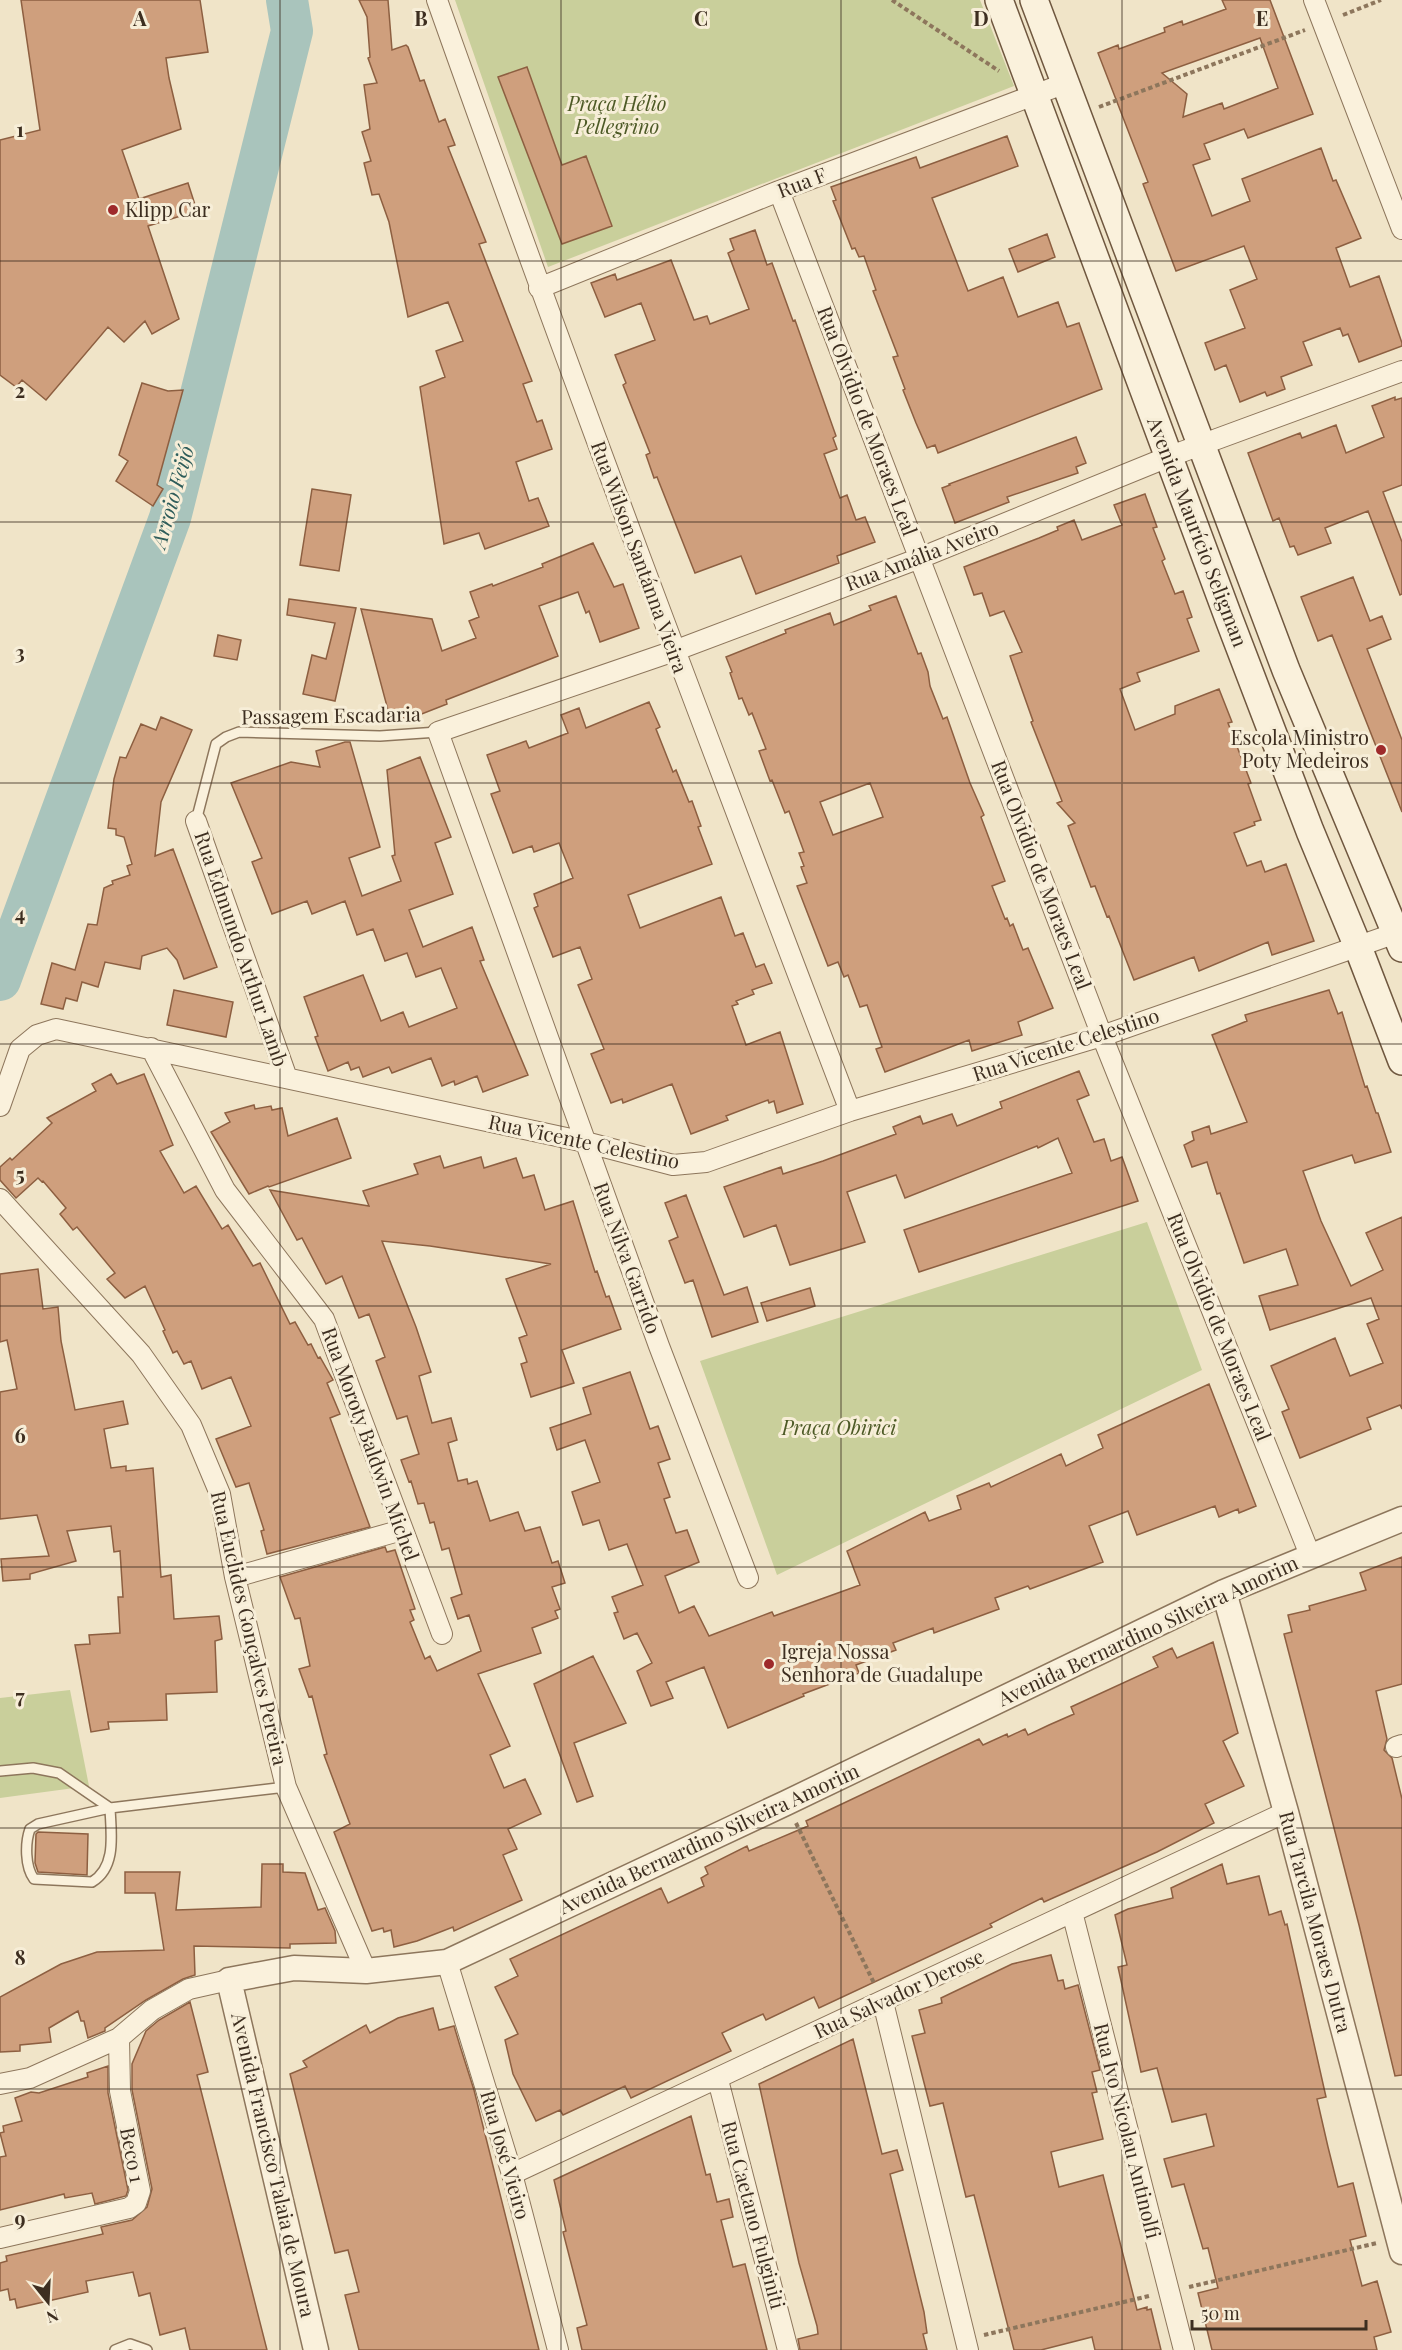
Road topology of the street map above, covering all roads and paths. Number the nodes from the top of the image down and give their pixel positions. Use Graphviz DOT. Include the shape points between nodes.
graph roads {
  1 [pos="437,0"];
  2 [pos="892,0"];
  3 [pos="999,0"];
  4 [pos="1034,0"];
  5 [pos="1314,0"];
  6 [pos="1381,0"];
  7 [pos="1323,23"];
  8 [pos="1066,83"];
  9 [pos="1036,95"];
  10 [pos="1078,115"];
  11 [pos="779,191"];
  12 [pos="1402,229"];
  13 [pos="539,288"];
  14 [pos="1402,371"];
  15 [pos="1202,444"];
  16 [pos="1168,457"];
  17 [pos="920,558"];
  18 [pos="674,651"];
  19 [pos="438,732"];
  20 [pos="196,821"];
  21 [pos="1400,937"];
  22 [pos="1358,947"];
  23 [pos="1102,1036"];
  24 [pos="151,1048"];
  25 [pos="1402,1061"];
  26 [pos="287,1078"];
  27 [pos="0,1106"];
  28 [pos="850,1112"];
  29 [pos="585,1142"];
  30 [pos="0,1199"];
  31 [pos="1402,1519"];
  32 [pos="402,1530"];
  33 [pos="1310,1555"];
  34 [pos="235,1577"];
  35 [pos="748,1578"];
  36 [pos="1224,1592"];
  37 [pos="442,1634"];
  38 [pos="0,1771"];
  39 [pos="286,1787"];
  40 [pos="786,1803"];
  41 [pos="110,1808"];
  42 [pos="1286,1812"];
  43 [pos="1072,1912"];
  44 [pos="447,1962"];
  45 [pos="366,1971"];
  46 [pos="229,1980"];
  47 [pos="883,2002"];
  48 [pos="119,2038"];
  49 [pos="717,2080"];
  50 [pos="0,2084"];
  51 [pos="512,2174"];
  52 [pos="0,2238"];
  53 [pos="1402,2252"];
  54 [pos="116,2350"];
  55 [pos="147,2350"];
  56 [pos="316,2350"];
  57 [pos="558,2350"];
  58 [pos="788,2350"];
  59 [pos="968,2350"];
  60 [pos="1184,2350"];
  1 -- 13 [label="street, Rua Wilson Santánna Vieira"];
  2 -- 9 [label="path"];
  3 -- 9 [label="main road, Avenida Maurício Seligman"];
  4 -- 8 [label="main road, Avenida Maurício Seligman"];
  5 -- 7 [label="street"];
  6 -- 7 [label="path"];
  7 -- 10 [label="path"];
  7 -- 12 [label="street"];
  8 -- 9 [label="street, Rua F"];
  8 -- 10 [label="main road, Avenida Maurício Seligman"];
  9 -- 11 [label="street, Rua F"];
  9 -- 16 [label="main road, Avenida Maurício Seligman"];
  10 -- 15 [label="main road, Avenida Maurício Seligman"];
  11 -- 13 [label="street, Rua F"];
  11 -- 17 [label="street, Rua Olvidio de Moraes Leal"];
  13 -- 18 [label="street, Rua Wilson Santánna Vieira"];
  14 -- 15 [label="street, Rua Amália Aveiro"];
  15 -- 16 [label="street, Rua Amália Aveiro"];
  15 -- 21 [label="main road, Avenida Maurício Seligman" via="1286,670"];
  16 -- 17 [label="street, Rua Amália Aveiro"];
  16 -- 22 [label="main road, Avenida Maurício Seligman"];
  17 -- 18 [label="street, Rua Amália Aveiro"];
  17 -- 23 [label="street, Rua Olvidio de Moraes Leal"];
  18 -- 19 [label="street, Rua Amália Aveiro"];
  18 -- 28 [label="street, Rua Wilson Santánna Vieira"];
  19 -- 20 [label="lane, Passagem Escadaria" via="380,736 239,732 216,744"];
  19 -- 29 [label="street, Rua Nilva Garrido"];
  20 -- 26 [label="street, Rua Edmundo Arthur Lamb"];
  21 -- 22 [label="street, Rua Vicente Celestino"];
  22 -- 23 [label="street, Rua Vicente Celestino"];
  22 -- 25 [label="main road, Avenida Maurício Seligman"];
  23 -- 28 [label="street, Rua Vicente Celestino"];
  23 -- 33 [label="street, Rua Olvidio de Moraes Leal"];
  24 -- 26 [label="street, Rua Vicente Celestino"];
  24 -- 27 [label="street, Rua Vicente Celestino" via="56,1029 37,1035 20,1049"];
  24 -- 32 [label="street, Rua Moroty Baldwin Michel" via="225,1190 324,1319"];
  26 -- 29 [label="street, Rua Vicente Celestino"];
  28 -- 29 [label="street, Rua Vicente Celestino" via="706,1162 690,1164 673,1165"];
  29 -- 35 [label="street, Rua Nilva Garrido" via="658,1346"];
  30 -- 34 [label="street, Rua Euclides Gonçalves Pereira" via="141,1354 191,1425 220,1494"];
  31 -- 33 [label="street, Avenida Bernardino Silveira Amorim"];
  32 -- 34 [label="street"];
  32 -- 37 [label="street, Rua Moroty Baldwin Michel"];
  33 -- 36 [label="street, Avenida Bernardino Silveira Amorim"];
  34 -- 39 [label="street, Rua Euclides Gonçalves Pereira"];
  36 -- 40 [label="street, Avenida Bernardino Silveira Amorim"];
  36 -- 42 [label="street, Rua Tarcila Moraes Dutra"];
  38 -- 41 [label="lane" via="33,1768 59,1773"];
  39 -- 41 [label="lane"];
  39 -- 45 [label="street, Rua Euclides Gonçalves Pereira"];
  40 -- 44 [label="street, Avenida Bernardino Silveira Amorim"];
  40 -- 47 [label="path"];
  41 -- 41 [label="lane" via="30,1828 28,1872 34,1879 92,1882 98,1878 112,1854"];
  42 -- 43 [label="street, Rua Salvador Derose"];
  42 -- 53 [label="street, Rua Tarcila Moraes Dutra"];
  43 -- 47 [label="street, Rua Salvador Derose"];
  43 -- 60 [label="street, Rua Ivo Nicolau Antinolfi"];
  44 -- 45 [label="street, Avenida Bernardino Silveira Amorim"];
  44 -- 51 [label="street, Rua José Vieiro"];
  45 -- 46 [label="street, Avenida Bernardino Silveira Amorim" via="294,1968"];
  46 -- 48 [label="street, Avenida Bernardino Silveira Amorim" via="189,1989 152,2010"];
  46 -- 56 [label="street, Avenida Francisco Talaia de Moura"];
  47 -- 49 [label="street, Rua Salvador Derose"];
  47 -- 59 [label="street"];
  48 -- 50 [label="street, Avenida Bernardino Silveira Amorim" via="30,2078"];
  48 -- 52 [label="street, Beco 1" via="120,2091 140,2191 136,2203 129,2208"];
  49 -- 51 [label="street, Rua Salvador Derose"];
  49 -- 58 [label="street, Rua Caetano Fulginiti"];
  51 -- 57 [label="street, Rua José Vieiro"];
  54 -- 55 [label="lane" via="130,2344"];
}
